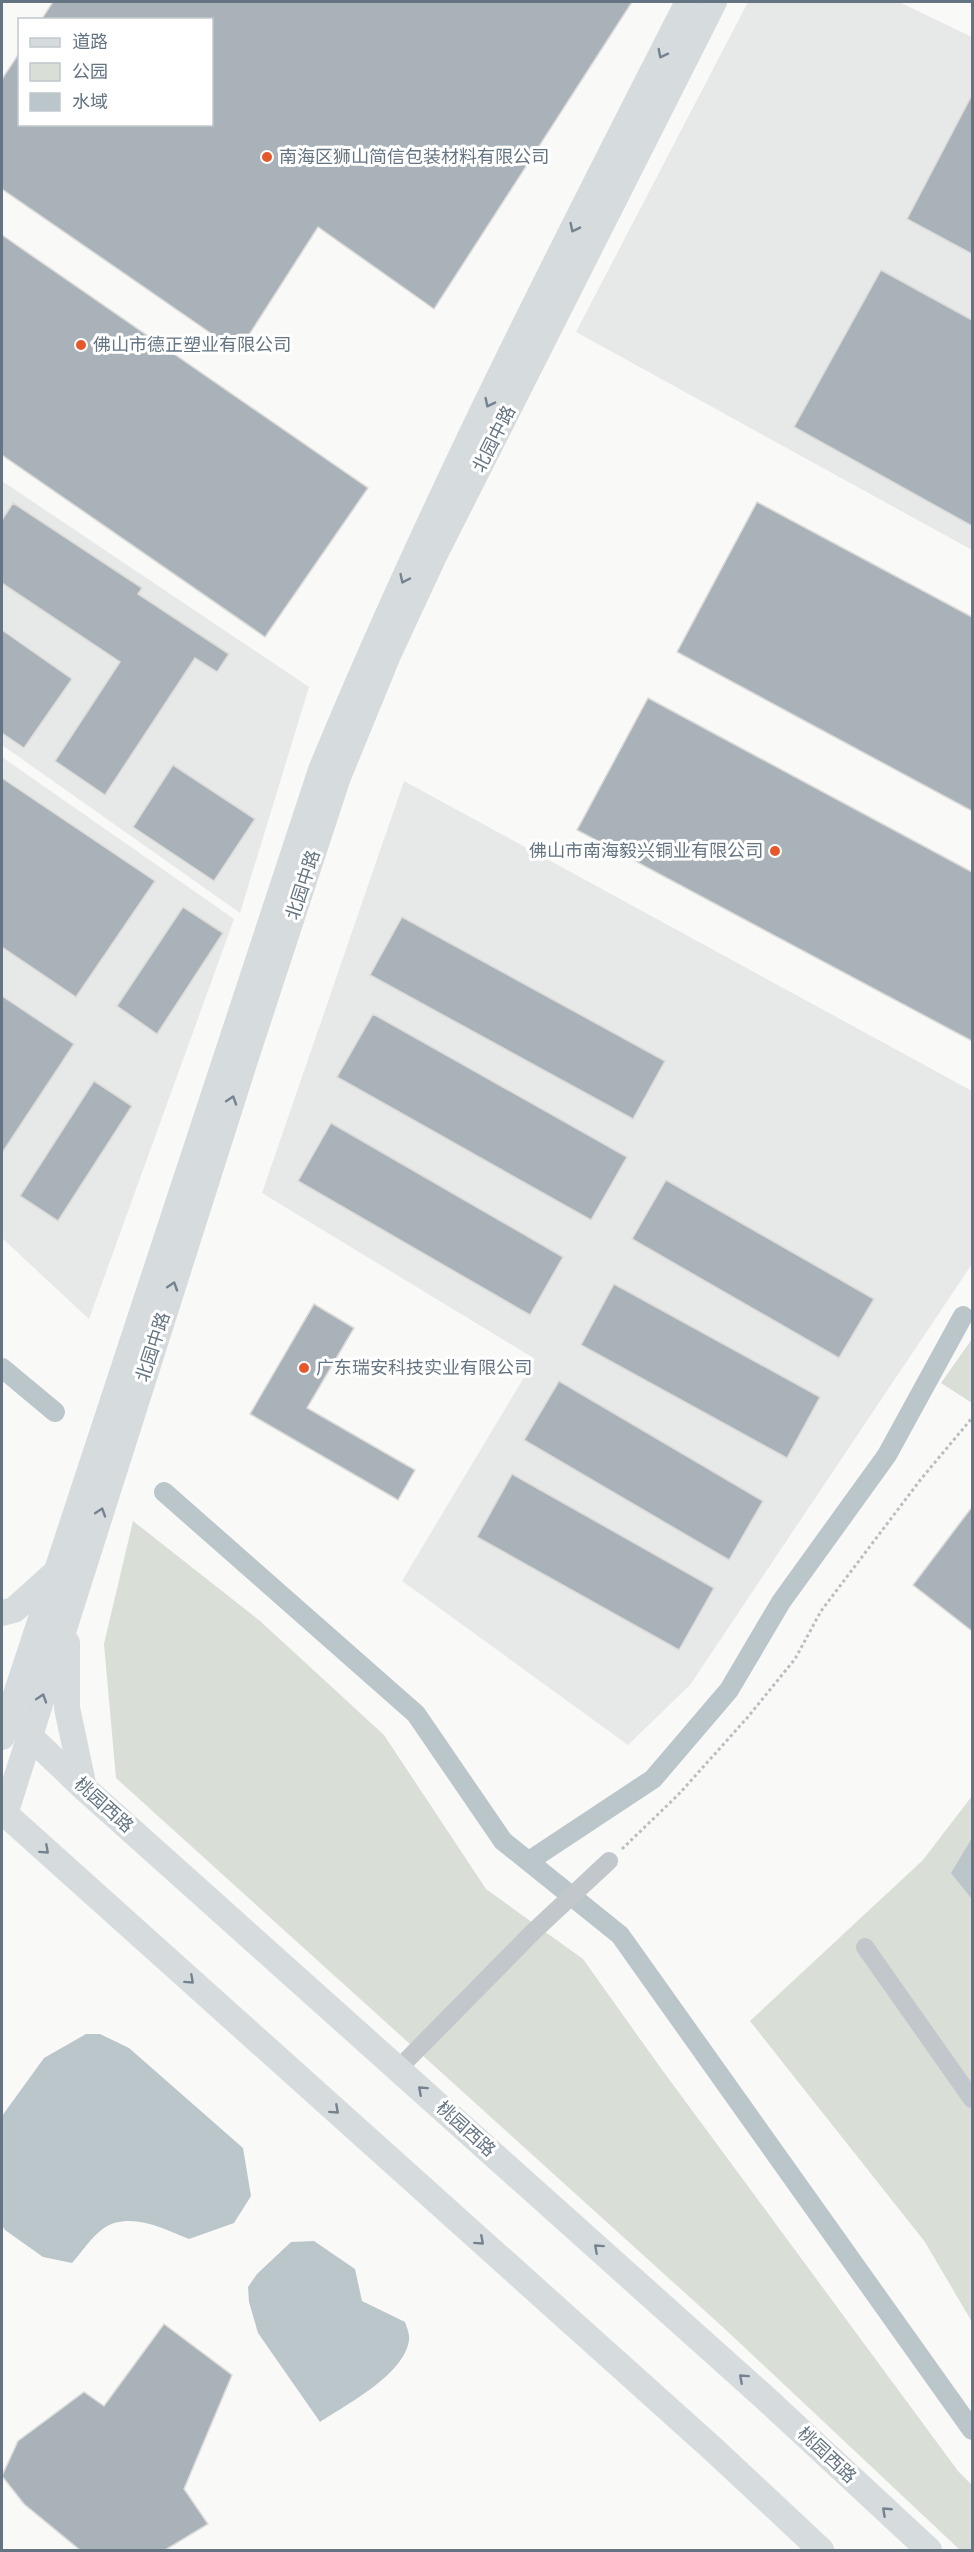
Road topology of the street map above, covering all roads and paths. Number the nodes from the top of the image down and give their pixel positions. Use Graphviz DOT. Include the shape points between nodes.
graph roads {
  1 [pos="688,2"];
  2 [pos="714,2"];
  3 [pos="972,1418"];
  4 [pos="56,1572"];
  5 [pos="2,1613"];
  6 [pos="68,1617"];
  7 [pos="4,1721"];
  8 [pos="30,1736"];
  9 [pos="84,1788"];
  10 [pos="3,1812"];
  11 [pos="609,1861"];
  12 [pos="865,1947"];
  13 [pos="398,2069"];
  14 [pos="972,2099"];
  15 [pos="821,2550"];
  16 [pos="929,2550"];
  1 -- 4 [label="street, 北园中路, one-way" via="600,173 417,550 321,770"];
  6 -- 2 [label="street, 北园中路, one-way" via="338,777 433,558"];
  3 -- 11 [label="path" via="821,1611 795,1659 747,1718 678,1795"];
  4 -- 5 [label="street" via="14,1610"];
  4 -- 7 [label="street, 北园中路"];
  8 -- 6 [label="street, 北园中路, one-way"];
  6 -- 9 [label="street" via="67,1708"];
  7 -- 8 [label="street, 桃园西路"];
  8 -- 9 [label="street, 桃园西路"];
  8 -- 10 [label="street, 北园中路"];
  9 -- 13 [label="street, 桃园西路"];
  10 -- 15 [label="street, one-way"];
  11 -- 13 [label="street"];
  12 -- 14 [label="street"];
  16 -- 13 [label="street, 桃园西路, one-way"];
}
